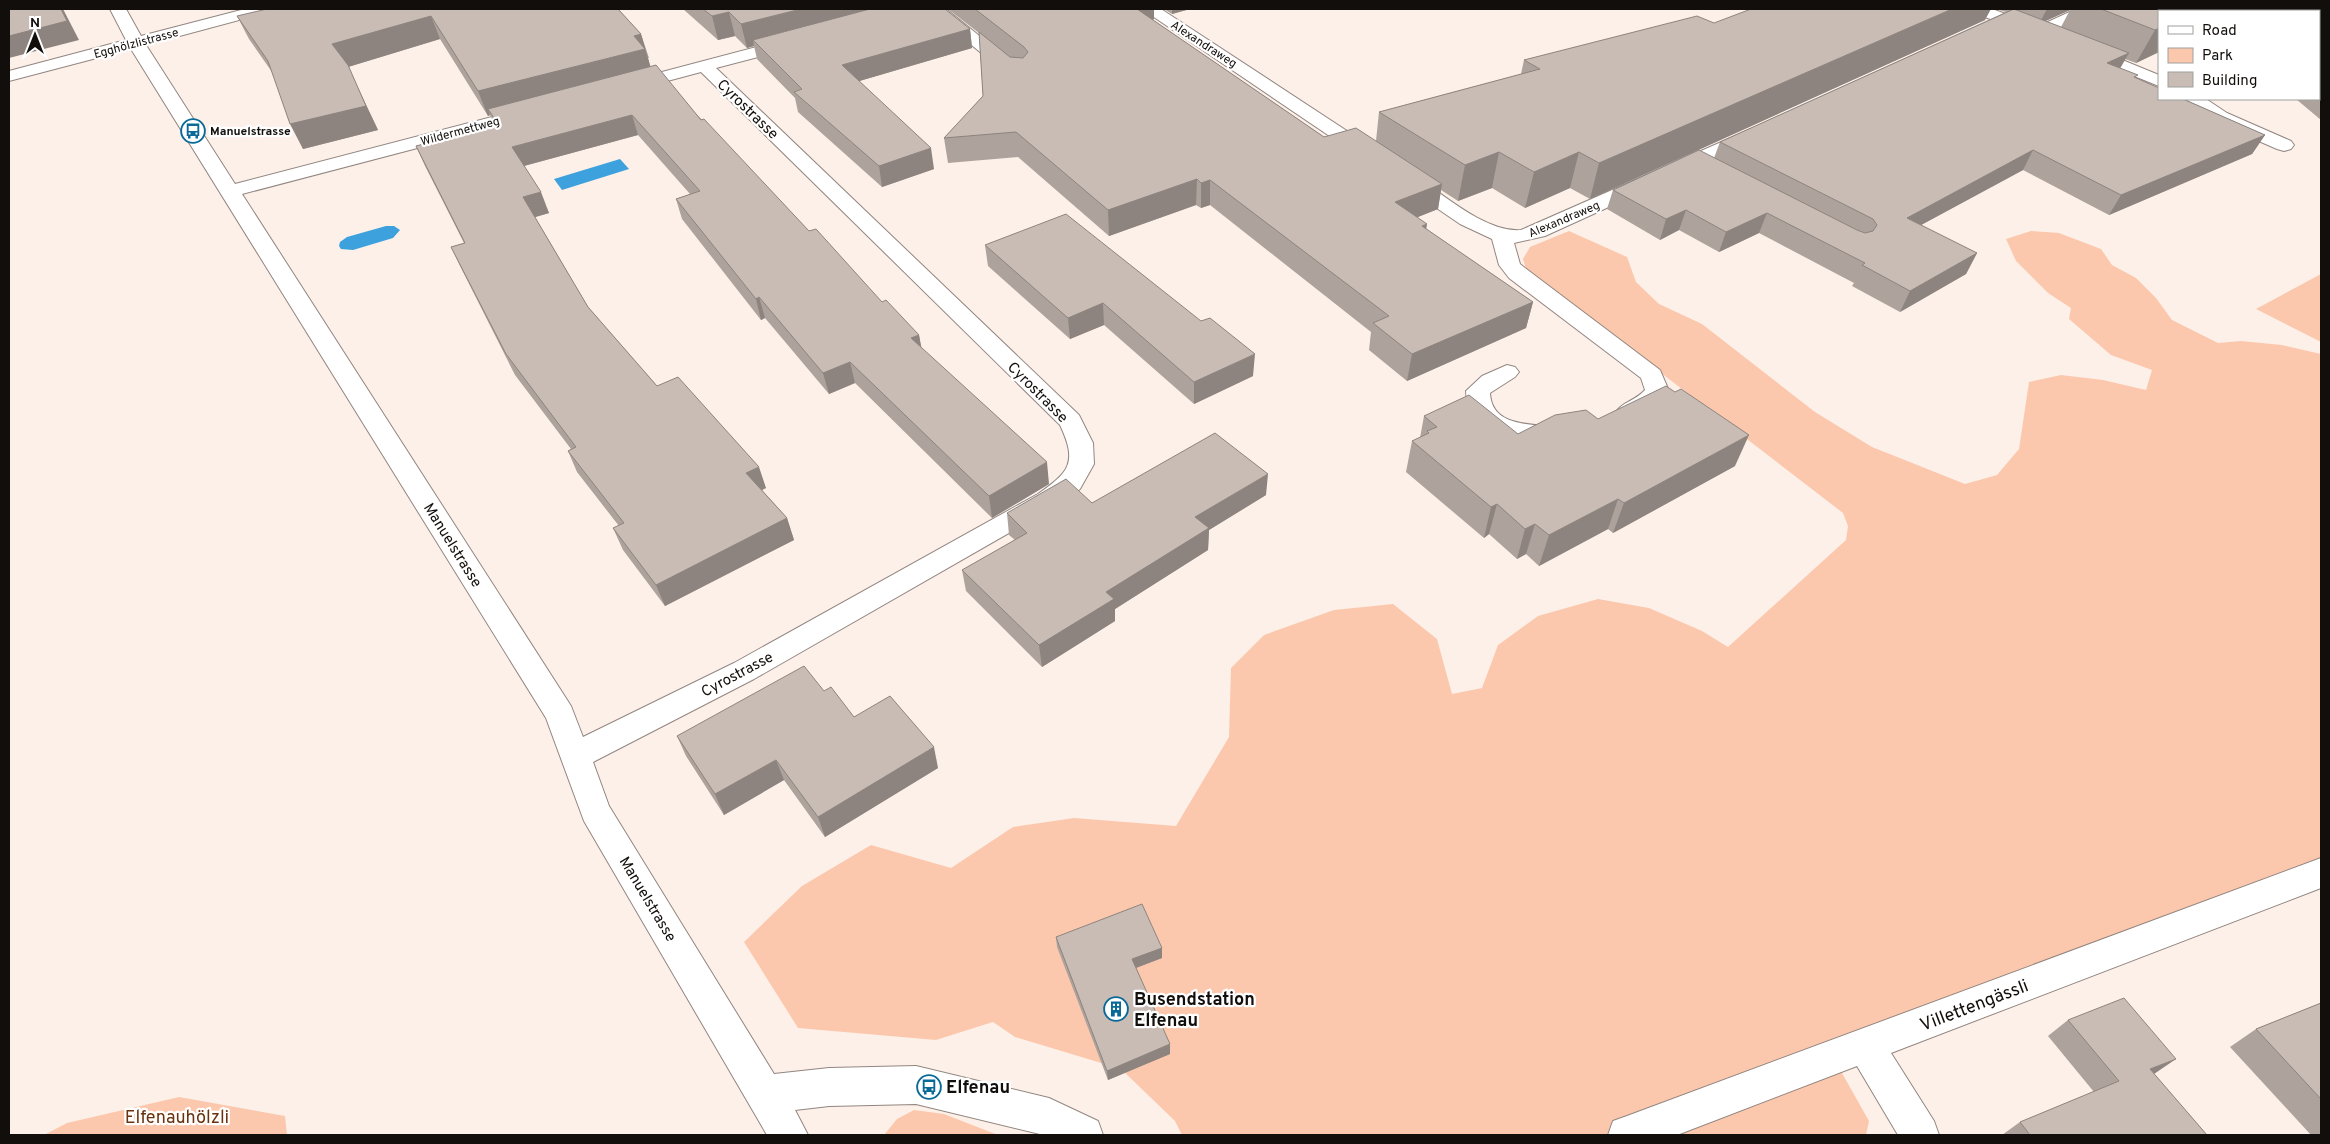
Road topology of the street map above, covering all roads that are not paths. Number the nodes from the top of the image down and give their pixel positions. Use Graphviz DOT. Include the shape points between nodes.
graph roads {
  1 [pos="118,9"];
  2 [pos="262,9"];
  3 [pos="936,9"];
  4 [pos="1150,9"];
  5 [pos="1977,9"];
  6 [pos="2088,9"];
  7 [pos="2005,19"];
  8 [pos="1983,30"];
  9 [pos="2040,32"];
  10 [pos="807,39"];
  11 [pos="136,43"];
  12 [pos="704,66"];
  13 [pos="9,76"];
  14 [pos="1019,76"];
  15 [pos="2158,81"];
  16 [pos="617,89"];
  17 [pos="2196,100"];
  18 [pos="550,107"];
  19 [pos="1769,127"];
  20 [pos="2284,144"];
  21 [pos="232,192"];
  22 [pos="1502,236"];
  23 [pos="1507,372"];
  24 [pos="1607,420"];
  25 [pos="1579,429"];
  26 [pos="575,756"];
  27 [pos="2321,873"];
  28 [pos="1866,1046"];
  29 [pos="765,1094"];
  30 [pos="788,1135"];
  31 [pos="1084,1135"];
  32 [pos="1627,1135"];
  33 [pos="1920,1135"];
  1 -- 11 [label="street, Manuelstrasse"];
  2 -- 11 [label="street, Egghölzlistrasse"];
  3 -- 14 [label="street"];
  4 -- 22 [label="street, Alexandraweg" via="1479,226"];
  5 -- 7 [label="street"];
  6 -- 9 [label="street"];
  7 -- 8 [label="street"];
  7 -- 9 [label="street"];
  9 -- 15 [label="street"];
  10 -- 12 [label="street"];
  11 -- 13 [label="street, Egghölzlistrasse"];
  11 -- 21 [label="street, Manuelstrasse"];
  12 -- 16 [label="street"];
  12 -- 26 [label="street, Cyrostrasse" via="1070,421 1081,443 1081,464 1070,483 990,534 744,671"];
  17 -- 20 [label="street" via="2220,117"];
  18 -- 21 [label="street, Wildermettweg"];
  19 -- 22 [label="street, Alexandraweg" via="1702,166 1538,232"];
  21 -- 26 [label="street, Manuelstrasse" via="560,715"];
  22 -- 24 [label="street" via="1510,264 1517,273 1652,375 1657,391 1646,404"];
  23 -- 25 [label="street" via="1478,391 1479,406 1494,422 1523,433 1561,435"];
  26 -- 29 [label="street, Manuelstrasse" via="595,811"];
  27 -- 28 [label="street, Villettengässli"];
  28 -- 32 [label="street, Villettengässli"];
  28 -- 33 [label="street"];
  29 -- 30 [label="street, Manuelstrasse"];
  29 -- 31 [label="street" via="916,1085 1049,1117"];
}
